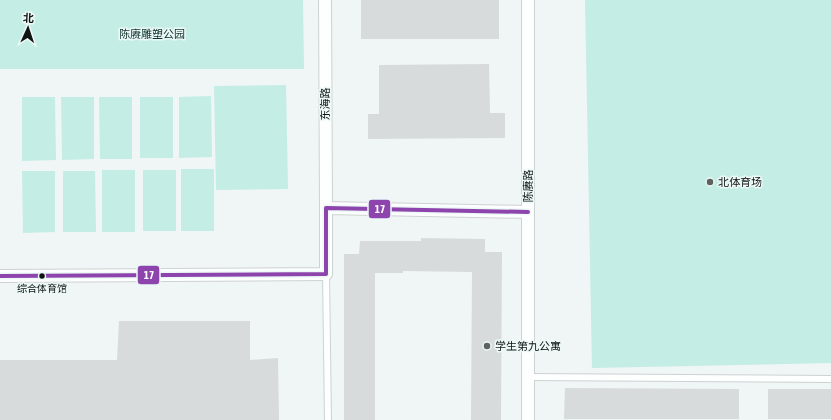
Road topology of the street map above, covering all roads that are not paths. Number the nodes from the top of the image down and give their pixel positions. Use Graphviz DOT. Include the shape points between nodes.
graph roads {
  1 [pos="324,0"];
  2 [pos="528,0"];
  3 [pos="326,208"];
  4 [pos="528,212"];
  5 [pos="326,274"];
  6 [pos="0,276"];
  7 [pos="528,377"];
  8 [pos="831,378"];
  9 [pos="328,420"];
  10 [pos="528,420"];
  1 -- 3 [label="street, 东海路"];
  2 -- 4 [label="street, 陈赓路"];
  3 -- 4 [label="street"];
  3 -- 5 [label="street, 东海路"];
  4 -- 7 [label="street, 陈赓路"];
  5 -- 6 [label="street"];
  5 -- 9 [label="lane"];
  7 -- 8 [label="lane"];
  7 -- 10 [label="street, 陈赓路"];
}
